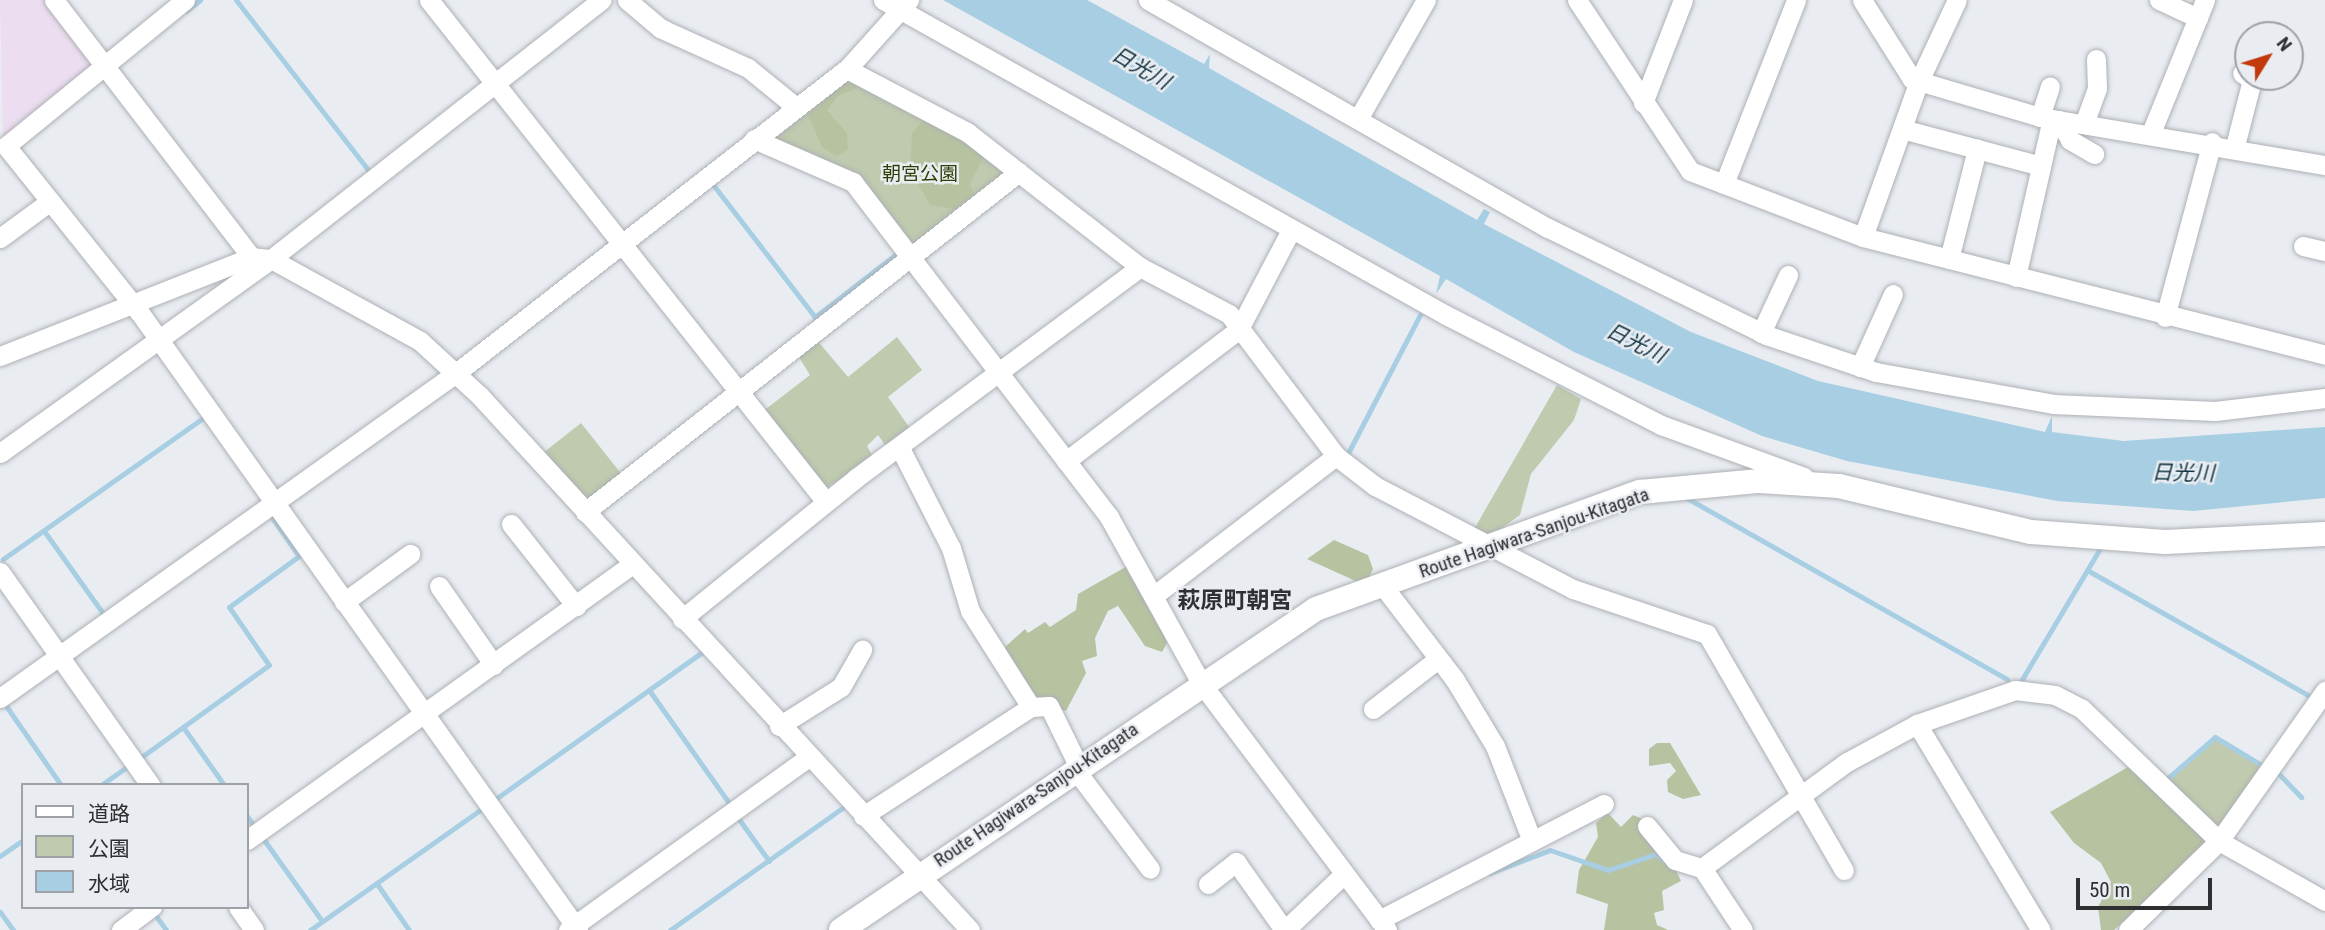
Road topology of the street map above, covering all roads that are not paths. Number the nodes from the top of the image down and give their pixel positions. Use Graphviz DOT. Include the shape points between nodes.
graph roads {
  1 [pos="54,0"];
  2 [pos="185,0"];
  3 [pos="429,0"];
  4 [pos="601,0"];
  5 [pos="627,0"];
  6 [pos="883,0"];
  7 [pos="1148,0"];
  8 [pos="1426,0"];
  9 [pos="1577,0"];
  10 [pos="1683,0"];
  11 [pos="1796,0"];
  12 [pos="1861,0"];
  13 [pos="1957,0"];
  14 [pos="2159,0"];
  15 [pos="905,5"];
  16 [pos="2202,9"];
  17 [pos="2096,59"];
  18 [pos="104,66"];
  19 [pos="847,69"];
  20 [pos="1919,81"];
  21 [pos="496,85"];
  22 [pos="2050,87"];
  23 [pos="2249,91"];
  24 [pos="1643,103"];
  25 [pos="796,107"];
  26 [pos="1358,119"];
  27 [pos="2050,119"];
  28 [pos="2084,124"];
  29 [pos="1902,129"];
  30 [pos="2151,133"];
  31 [pos="754,139"];
  32 [pos="2212,142"];
  33 [pos="2235,146"];
  34 [pos="1977,149"];
  35 [pos="2094,154"];
  36 [pos="2325,164"];
  37 [pos="2042,166"];
  38 [pos="1019,172"];
  39 [pos="1724,184"];
  40 [pos="49,202"];
  41 [pos="1291,230"];
  42 [pos="1863,237"];
  43 [pos="0,238"];
  44 [pos="620,241"];
  45 [pos="2302,246"];
  46 [pos="2325,251"];
  47 [pos="909,256"];
  48 [pos="251,257"];
  49 [pos="271,259"];
  50 [pos="1948,259"];
  51 [pos="1140,267"];
  52 [pos="1788,275"];
  53 [pos="2016,277"];
  54 [pos="1894,294"];
  55 [pos="131,303"];
  56 [pos="2165,317"];
  57 [pos="1240,329"];
  58 [pos="1761,333"];
  59 [pos="160,341"];
  60 [pos="2325,355"];
  61 [pos="0,356"];
  62 [pos="1860,367"];
  63 [pos="456,373"];
  64 [pos="1002,376"];
  65 [pos="739,392"];
  66 [pos="2325,398"];
  67 [pos="901,450"];
  68 [pos="0,453"];
  69 [pos="1336,456"];
  70 [pos="1066,461"];
  71 [pos="1839,486"];
  72 [pos="826,502"];
  73 [pos="273,504"];
  74 [pos="585,512"];
  75 [pos="511,524"];
  76 [pos="2325,534"];
  77 [pos="1484,548"];
  78 [pos="410,554"];
  79 [pos="631,566"];
  80 [pos="0,572"];
  81 [pos="439,586"];
  82 [pos="1383,586"];
  83 [pos="1156,594"];
  84 [pos="344,603"];
  85 [pos="576,606"];
  86 [pos="682,618"];
  87 [pos="862,650"];
  88 [pos="60,655"];
  89 [pos="1438,659"];
  90 [pos="494,665"];
  91 [pos="1201,683"];
  92 [pos="2325,691"];
  93 [pos="0,698"];
  94 [pos="1031,707"];
  95 [pos="1373,709"];
  96 [pos="424,715"];
  97 [pos="1917,724"];
  98 [pos="779,726"];
  99 [pos="807,758"];
  100 [pos="1076,767"];
  101 [pos="149,783"];
  102 [pos="1798,798"];
  103 [pos="1604,804"];
  104 [pos="863,816"];
  105 [pos="1647,827"];
  106 [pos="248,839"];
  107 [pos="2219,841"];
  108 [pos="1532,842"];
  109 [pos="1702,867"];
  110 [pos="1150,869"];
  111 [pos="1844,870"];
  112 [pos="1343,875"];
  113 [pos="918,876"];
  114 [pos="1208,884"];
  115 [pos="2321,892"];
  116 [pos="149,909"];
  117 [pos="239,909"];
  118 [pos="1383,925"];
  119 [pos="574,928"];
  120 [pos="1283,929"];
  121 [pos="121,930"];
  122 [pos="254,930"];
  123 [pos="841,930"];
  124 [pos="970,930"];
  125 [pos="1742,930"];
  126 [pos="2041,930"];
  127 [pos="2128,930"];
  1 -- 18 [label="street"];
  2 -- 18 [label="street"];
  3 -- 21 [label="street"];
  4 -- 21 [label="street"];
  5 -- 25 [label="street" via="660,28 748,68"];
  6 -- 15 [label="street"];
  7 -- 26 [label="street"];
  8 -- 26 [label="street"];
  9 -- 24 [label="street"];
  10 -- 24 [label="street"];
  11 -- 39 [label="street"];
  12 -- 20 [label="street" via="1896,62"];
  13 -- 20 [label="street"];
  14 -- 16 [label="street"];
  15 -- 19 [label="street"];
  15 -- 41 [label="street"];
  16 -- 30 [label="street"];
  17 -- 28 [label="street" via="2097,88"];
  18 -- 40 [label="street" via="6,146"];
  18 -- 48 [label="street"];
  19 -- 25 [label="street"];
  19 -- 38 [label="street" via="967,132"];
  20 -- 27 [label="street"];
  20 -- 29 [label="street"];
  21 -- 44 [label="street"];
  21 -- 49 [label="street"];
  22 -- 27 [label="street"];
  23 -- 33 [label="street"];
  24 -- 39 [label="street" via="1690,171"];
  25 -- 31 [label="street"];
  26 -- 58 [label="street" via="1548,228"];
  27 -- 28 [label="street"];
  27 -- 35 [label="street" via="2070,141"];
  27 -- 37 [label="street"];
  28 -- 30 [label="street"];
  29 -- 34 [label="street"];
  29 -- 42 [label="street"];
  30 -- 32 [label="street"];
  31 -- 44 [label="street"];
  31 -- 47 [label="street" via="853,182"];
  32 -- 33 [label="street"];
  32 -- 56 [label="street"];
  33 -- 36 [label="street"];
  34 -- 37 [label="street"];
  34 -- 50 [label="street"];
  37 -- 53 [label="street"];
  38 -- 47 [label="street"];
  38 -- 51 [label="street"];
  39 -- 42 [label="street"];
  40 -- 43 [label="street"];
  40 -- 55 [label="street"];
  41 -- 57 [label="street"];
  41 -- 71 [label="street" via="1661,425"];
  42 -- 50 [label="street"];
  44 -- 63 [label="street"];
  44 -- 65 [label="street"];
  45 -- 46 [label="street"];
  47 -- 64 [label="street"];
  47 -- 65 [label="street"];
  48 -- 49 [label="street"];
  48 -- 55 [label="street"];
  49 -- 59 [label="street"];
  49 -- 63 [label="street" via="420,341"];
  50 -- 53 [label="street"];
  51 -- 57 [label="street" via="1206,297"];
  51 -- 64 [label="street"];
  52 -- 58 [label="street"];
  53 -- 56 [label="street"];
  54 -- 62 [label="street"];
  55 -- 59 [label="street"];
  55 -- 61 [label="street"];
  56 -- 60 [label="street"];
  57 -- 69 [label="street"];
  57 -- 70 [label="street"];
  58 -- 62 [label="street"];
  59 -- 68 [label="street"];
  59 -- 73 [label="street"];
  62 -- 66 [label="street" via="2053,404 2216,411"];
  63 -- 73 [label="street"];
  63 -- 74 [label="street"];
  64 -- 67 [label="street"];
  64 -- 70 [label="street"];
  65 -- 72 [label="street"];
  65 -- 74 [label="street"];
  67 -- 72 [label="street"];
  67 -- 94 [label="street" via="951,548 970,611"];
  69 -- 77 [label="street"];
  69 -- 83 [label="street"];
  70 -- 83 [label="street"];
  71 -- 76 [label="main road, Route Hagiwara-Sanjou-Kitagata" via="2031,532 2165,542"];
  71 -- 77 [label="main road, Route Hagiwara-Sanjou-Kitagata" via="1745,482 1640,492"];
  72 -- 86 [label="street"];
  73 -- 84 [label="street"];
  73 -- 88 [label="street"];
  74 -- 79 [label="street"];
  75 -- 85 [label="street"];
  77 -- 82 [label="main road, Route Hagiwara-Sanjou-Kitagata"];
  77 -- 102 [label="street" via="1573,589 1707,634 1762,723"];
  78 -- 84 [label="street"];
  79 -- 85 [label="street"];
  79 -- 86 [label="street"];
  80 -- 88 [label="street"];
  81 -- 90 [label="street"];
  82 -- 89 [label="street"];
  82 -- 91 [label="main road, Route Hagiwara-Sanjou-Kitagata" via="1316,609"];
  83 -- 91 [label="street"];
  84 -- 96 [label="street"];
  85 -- 90 [label="street"];
  86 -- 98 [label="street"];
  87 -- 98 [label="street" via="841,687"];
  88 -- 93 [label="street"];
  88 -- 101 [label="street"];
  89 -- 95 [label="street"];
  89 -- 108 [label="street" via="1495,746"];
  90 -- 96 [label="street"];
  91 -- 100 [label="main road, Route Hagiwara-Sanjou-Kitagata"];
  91 -- 112 [label="street"];
  92 -- 107 [label="street"];
  94 -- 100 [label="street" via="1049,706"];
  94 -- 104 [label="street"];
  96 -- 106 [label="street"];
  96 -- 119 [label="street"];
  97 -- 102 [label="street"];
  97 -- 107 [label="street" via="2015,690 2055,695 2110,733"];
  97 -- 126 [label="street"];
  98 -- 99 [label="street"];
  99 -- 104 [label="street"];
  99 -- 119 [label="street"];
  100 -- 110 [label="street"];
  100 -- 113 [label="main road, Route Hagiwara-Sanjou-Kitagata"];
  102 -- 109 [label="street"];
  102 -- 111 [label="street"];
  103 -- 108 [label="street"];
  104 -- 113 [label="street"];
  105 -- 109 [label="street" via="1675,860"];
  107 -- 115 [label="street"];
  107 -- 127 [label="street"];
  108 -- 118 [label="street"];
  109 -- 125 [label="street"];
  112 -- 118 [label="street"];
  112 -- 120 [label="street"];
  113 -- 123 [label="main road, Route Hagiwara-Sanjou-Kitagata"];
  113 -- 124 [label="street"];
  114 -- 120 [label="street" via="1236,862"];
  116 -- 121 [label="street"];
  117 -- 122 [label="street"];
}
